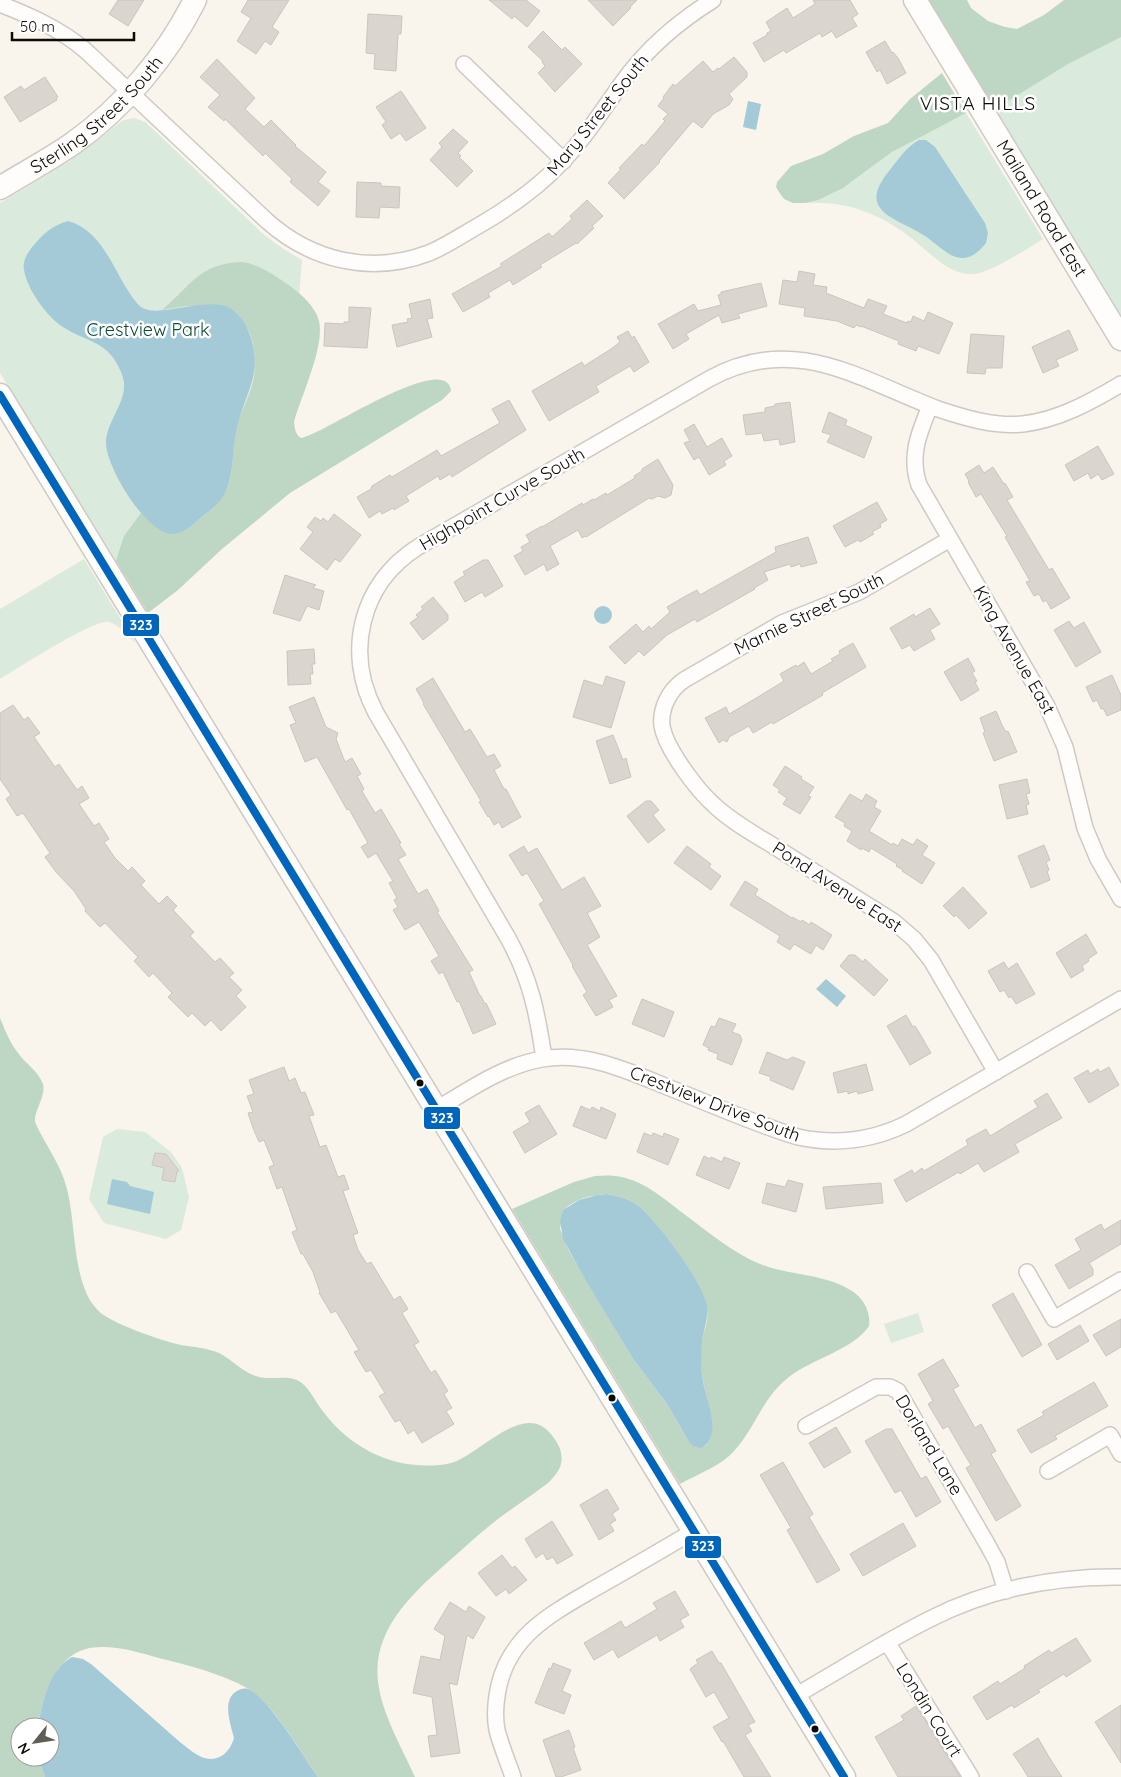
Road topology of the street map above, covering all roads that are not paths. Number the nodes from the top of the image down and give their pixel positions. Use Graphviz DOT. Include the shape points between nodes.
graph roads {
  1 [pos="195,0"];
  2 [pos="713,0"];
  3 [pos="915,0"];
  4 [pos="0,4"];
  5 [pos="464,64"];
  6 [pos="131,91"];
  7 [pos="564,160"];
  8 [pos="0,188"];
  9 [pos="1121,339"];
  10 [pos="1121,384"];
  11 [pos="0,395"];
  12 [pos="930,406"];
  13 [pos="950,540"];
  14 [pos="662,721"];
  15 [pos="1121,899"];
  16 [pos="1121,999"];
  17 [pos="544,1058"];
  18 [pos="996,1072"];
  19 [pos="437,1110"];
  20 [pos="1027,1272"];
  21 [pos="1121,1280"];
  22 [pos="806,1426"];
  23 [pos="1121,1454"];
  24 [pos="1048,1471"];
  25 [pos="694,1531"];
  26 [pos="1121,1577"];
  27 [pos="1006,1591"];
  28 [pos="887,1642"];
  29 [pos="795,1696"];
  30 [pos="513,1777"];
  31 [pos="844,1777"];
  32 [pos="971,1777"];
  1 -- 6 [label="street, Sterling Street South" via="168,47"];
  2 -- 7 [label="street, Mary Street South" via="677,25 646,54"];
  3 -- 9 [label="street, Mailand Road East"];
  4 -- 6 [label="street, Mary Street South" via="46,23 71,39"];
  5 -- 7 [label="street"];
  6 -- 7 [label="street, Mary Street South" via="285,236 312,252 348,261 395,261 433,251 511,206"];
  6 -- 8 [label="street, Sterling Street South" via="80,137"];
  10 -- 12 [label="street, Highpoint Curve South" via="1063,413 1024,424 984,422"];
  11 -- 19 [label="street"];
  12 -- 13 [label="street, King Avenue East" via="916,444 915,471 922,492"];
  12 -- 17 [label="street, Highpoint Curve South" via="845,370 817,362 778,358 739,365 709,379 418,548 392,568 378,586 365,613 360,640 360,663 367,694 519,960 534,1001"];
  13 -- 14 [label="street, Marnie Street South" via="860,592 782,623 680,682 668,697"];
  13 -- 15 [label="street, King Avenue East" via="1056,726 1068,758 1085,828"];
  14 -- 18 [label="street, Pond Avenue East" via="665,737 682,766 714,805 893,921 914,939 935,968"];
  16 -- 18 [label="street, Crestview Drive South"];
  17 -- 18 [label="street, Crestview Drive South" via="579,1058 614,1066 784,1133 828,1142 864,1139 890,1131"];
  17 -- 19 [label="street, Crestview Drive South" via="500,1072"];
  19 -- 25 [label="street"];
  20 -- 21 [label="street" via="1054,1319"];
  22 -- 27 [label="street, Dorland Lane" via="876,1387 890,1386 898,1392 997,1562"];
  23 -- 24 [label="street" via="1110,1436"];
  25 -- 29 [label="street"];
  25 -- 30 [label="street" via="551,1614 519,1642 502,1672 496,1711 499,1736"];
  26 -- 27 [label="street" via="1057,1580"];
  27 -- 28 [label="street" via="942,1613"];
  28 -- 29 [label="street"];
  28 -- 32 [label="street, Londin Court"];
  29 -- 31 [label="street"];
}
